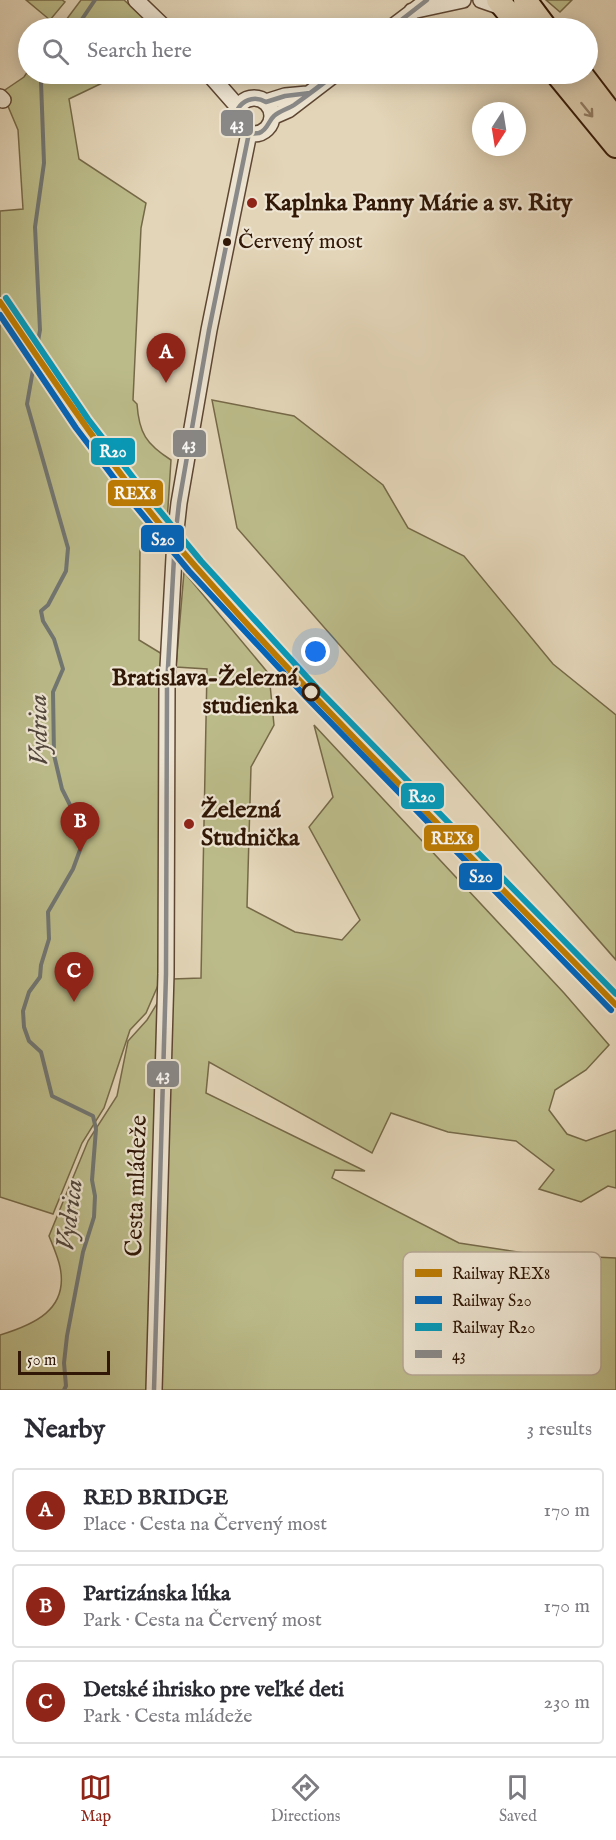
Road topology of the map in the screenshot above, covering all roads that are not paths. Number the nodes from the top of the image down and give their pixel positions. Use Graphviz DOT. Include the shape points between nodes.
graph roads {
  1 [pos="136,0"];
  2 [pos="427,0"];
  3 [pos="462,0"];
  4 [pos="481,0"];
  5 [pos="509,3"];
  6 [pos="415,6"];
  7 [pos="155,18"];
  8 [pos="402,18"];
  9 [pos="516,18"];
  10 [pos="531,18"];
  11 [pos="218,84"];
  12 [pos="322,84"];
  13 [pos="565,84"];
  14 [pos="588,84"];
  15 [pos="310,93"];
  16 [pos="266,102"];
  17 [pos="238,107"];
  18 [pos="272,117"];
  19 [pos="616,120"];
  20 [pos="249,133"];
  21 [pos="616,146"];
  22 [pos="154,1390"];
  1 -- 7 [label="street"];
  2 -- 6 [label="street"];
  3 -- 6 [label="street"];
  4 -- 5 [label="street"];
  5 -- 9 [label="main road"];
  5 -- 10 [label="main road"];
  6 -- 8 [label="street"];
  11 -- 17 [label="street"];
  12 -- 15 [label="street"];
  13 -- 21 [label="main road, one-way"];
  14 -- 19 [label="main road"];
  15 -- 16 [label="street"];
  15 -- 18 [label="street"];
  16 -- 17 [label="street" via="251,98"];
  16 -- 18 [label="street"];
  17 -- 20 [label="street" via="237,123"];
  18 -- 20 [label="street" via="263,131"];
  20 -- 22 [label="street, Cesta mládeže" via="208,330 179,503 167,686 165,983"];
}
